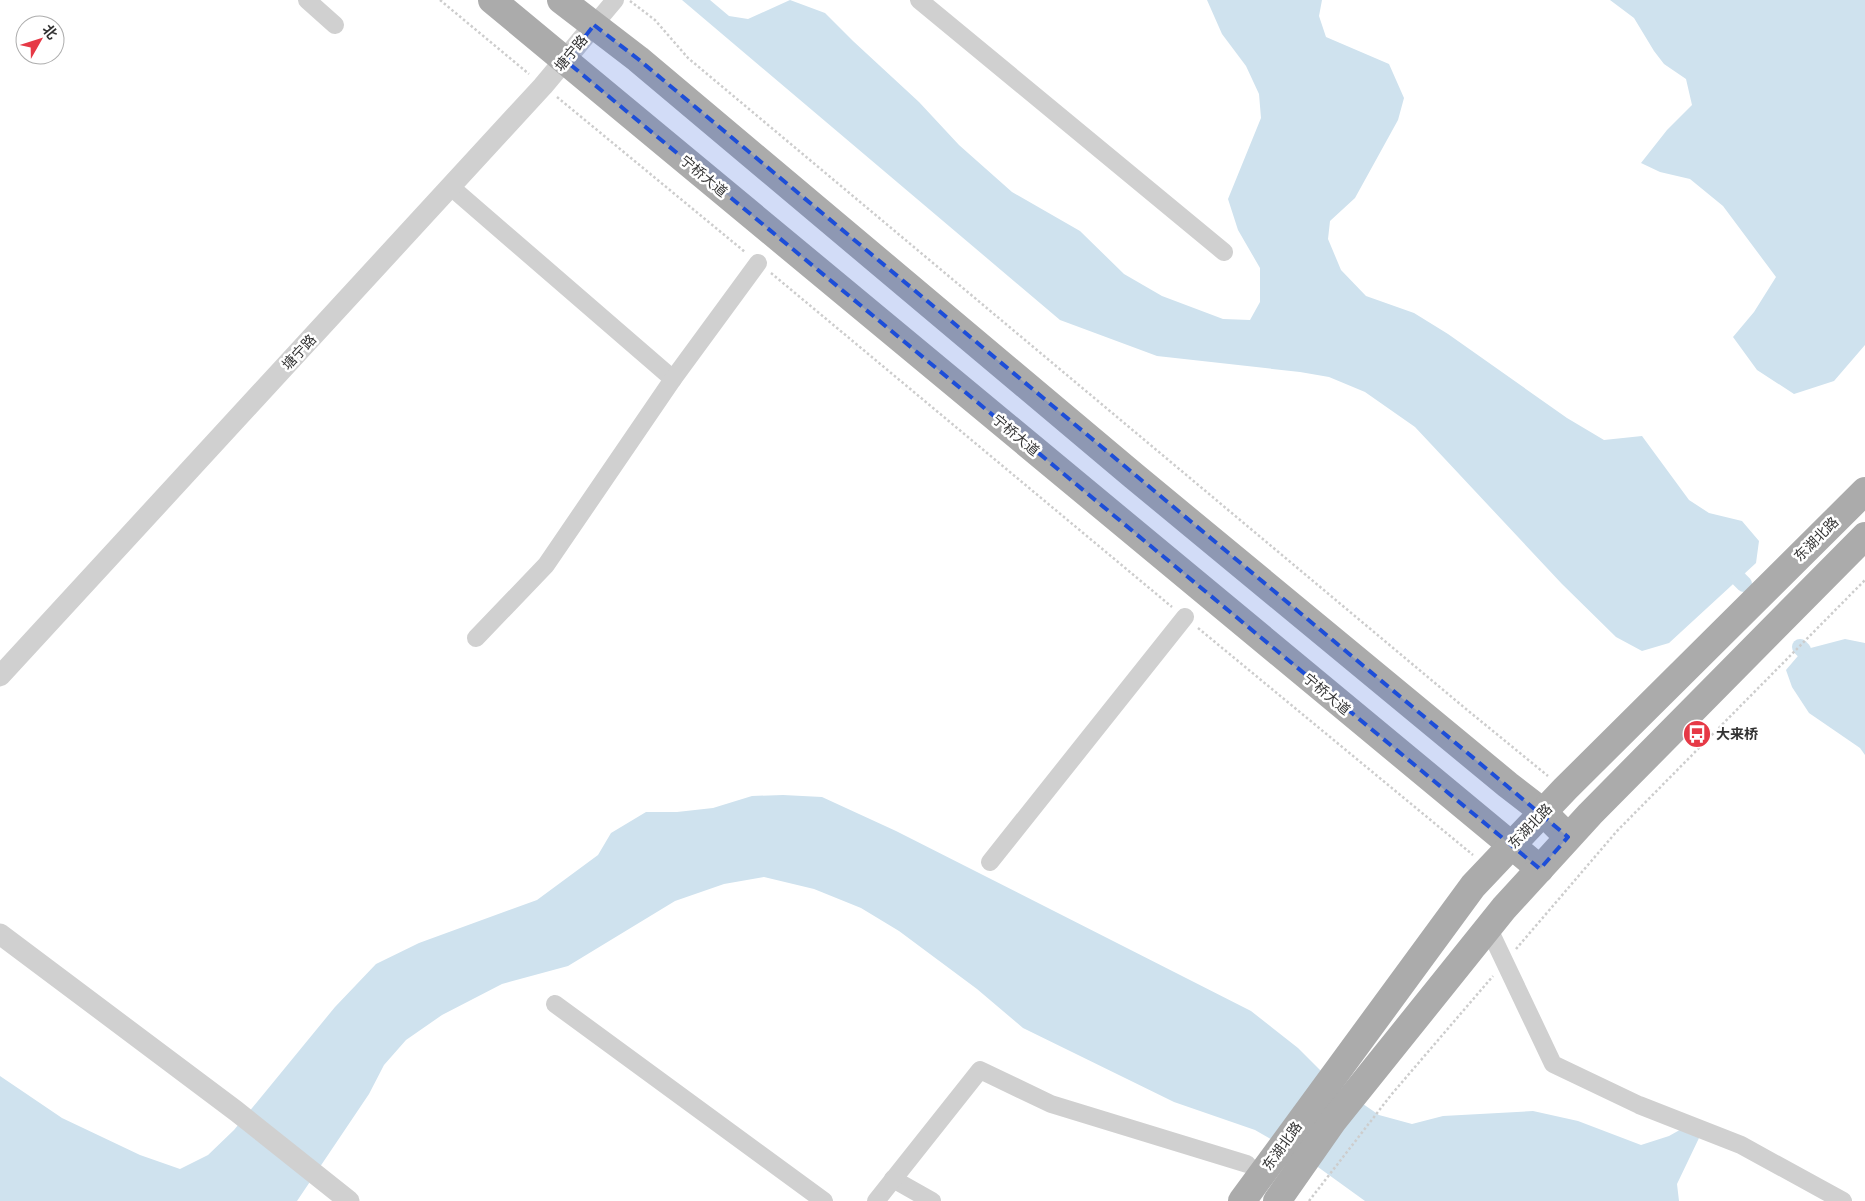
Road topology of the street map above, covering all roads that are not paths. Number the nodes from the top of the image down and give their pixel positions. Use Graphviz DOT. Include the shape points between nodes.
graph roads {
  1 [pos="307,0"];
  2 [pos="492,0"];
  3 [pos="561,0"];
  4 [pos="615,0"];
  5 [pos="919,0"];
  6 [pos="594,25"];
  7 [pos="335,26"];
  8 [pos="566,61"];
  9 [pos="451,186"];
  10 [pos="1224,252"];
  11 [pos="758,263"];
  12 [pos="673,379"];
  13 [pos="1865,491"];
  14 [pos="1865,536"];
  15 [pos="1185,617"];
  16 [pos="476,638"];
  17 [pos="0,676"];
  18 [pos="1544,812"];
  19 [pos="1568,837"];
  20 [pos="1512,845"];
  21 [pos="990,862"];
  22 [pos="1540,869"];
  23 [pos="1488,928"];
  24 [pos="0,934"];
  25 [pos="555,1004"];
  26 [pos="1255,1169"];
  27 [pos="893,1179"];
  28 [pos="1290,1197"];
  29 [pos="347,1200"];
  30 [pos="824,1201"];
  31 [pos="876,1201"];
  32 [pos="932,1201"];
  33 [pos="1242,1201"];
  34 [pos="1843,1201"];
  1 -- 7 [label="street"];
  2 -- 8 [label="main road, 宁桥大道"];
  3 -- 6 [label="main road"];
  4 -- 6 [label="street"];
  5 -- 10 [label="street"];
  6 -- 8 [label="street, 塘宁路"];
  6 -- 18 [label="main road" via="1508,786"];
  8 -- 9 [label="street, 塘宁路"];
  8 -- 20 [label="main road, 宁桥大道"];
  9 -- 12 [label="street"];
  9 -- 17 [label="street, 塘宁路"];
  11 -- 12 [label="street"];
  12 -- 16 [label="street" via="546,565"];
  13 -- 18 [label="main road, 东湖北路"];
  14 -- 19 [label="main road, 东湖北路"];
  15 -- 21 [label="street"];
  18 -- 19 [label="main road"];
  18 -- 20 [label="main road, 东湖北路"];
  19 -- 22 [label="main road, 东湖北路"];
  20 -- 22 [label="main road, 宁桥大道"];
  20 -- 26 [label="main road, 东湖北路" via="1473,886 1344,1062"];
  22 -- 23 [label="main road, 东湖北路"];
  23 -- 28 [label="main road, 东湖北路" via="1333,1121"];
  23 -- 34 [label="street" via="1553,1064 1639,1105 1741,1145"];
  24 -- 29 [label="street" via="236,1111"];
  25 -- 30 [label="street"];
  26 -- 27 [label="street" via="1051,1104 980,1070"];
  26 -- 33 [label="main road, 东湖北路"];
  27 -- 31 [label="street"];
  27 -- 32 [label="street"];
}
